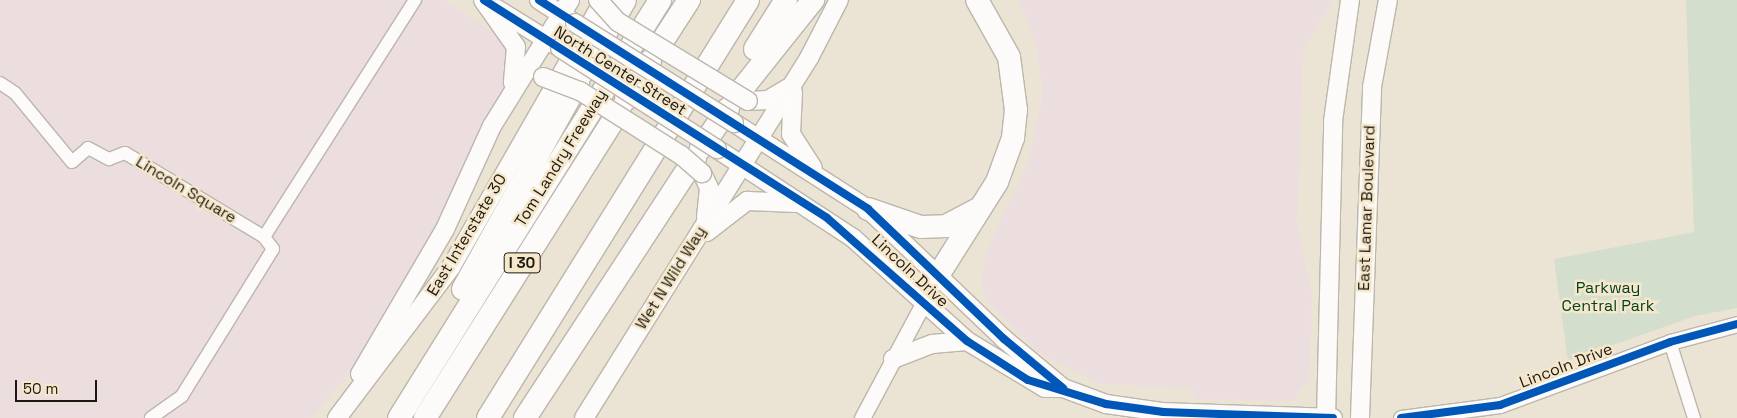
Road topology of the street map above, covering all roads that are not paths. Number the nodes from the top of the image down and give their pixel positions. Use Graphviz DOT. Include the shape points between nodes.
graph roads {
  1 [pos="415,0"];
  2 [pos="483,0"];
  3 [pos="539,0"];
  4 [pos="598,0"];
  5 [pos="604,0"];
  6 [pos="625,0"];
  7 [pos="660,0"];
  8 [pos="689,0"];
  9 [pos="748,0"];
  10 [pos="786,0"];
  11 [pos="813,0"];
  12 [pos="839,0"];
  13 [pos="977,0"];
  14 [pos="1350,0"];
  15 [pos="1388,0"];
  16 [pos="569,12"];
  17 [pos="552,44"];
  18 [pos="794,81"];
  19 [pos="0,83"];
  20 [pos="514,89"];
  21 [pos="732,105"];
  22 [pos="758,138"];
  23 [pos="700,154"];
  24 [pos="742,164"];
  25 [pos="821,178"];
  26 [pos="807,204"];
  27 [pos="981,207"];
  28 [pos="868,209"];
  29 [pos="705,223"];
  30 [pos="264,237"];
  31 [pos="689,249"];
  32 [pos="939,274"];
  33 [pos="926,304"];
  34 [pos="1737,324"];
  35 [pos="967,341"];
  36 [pos="1670,342"];
  37 [pos="893,359"];
  38 [pos="1063,388"];
  39 [pos="1163,415"];
  40 [pos="151,418"];
  41 [pos="335,418"];
  42 [pos="392,418"];
  43 [pos="399,418"];
  44 [pos="425,418"];
  45 [pos="488,418"];
  46 [pos="525,418"];
  47 [pos="584,418"];
  48 [pos="862,418"];
  49 [pos="1326,418"];
  50 [pos="1333,418"];
  51 [pos="1360,418"];
  52 [pos="1401,418"];
  53 [pos="1694,418"];
  1 -- 30 [label="street"];
  2 -- 17 [label="main road, North Center Street"];
  2 -- 20 [label="main road" via="516,47"];
  3 -- 16 [label="main road, North Center Street"];
  4 -- 21 [label="main road, bridge" via="618,22"];
  5 -- 41 [label="main road, East Interstate 30" via="451,267"];
  6 -- 42 [label="highway"];
  7 -- 43 [label="highway, Tom Landry Freeway / I 30"];
  8 -- 44 [label="highway, I 30"];
  9 -- 45 [label="highway"];
  10 -- 21 [label="highway"];
  11 -- 21 [label="highway"];
  12 -- 18 [label="main road"];
  13 -- 27 [label="highway" via="1009,57 1016,110 1005,164"];
  14 -- 49 [label="main road" via="1332,121"];
  15 -- 51 [label="main road, East Lamar Boulevard" via="1372,87"];
  16 -- 17 [label="main road"];
  16 -- 21 [label="main road, North Center Street, bridge"];
  17 -- 20 [label="main road"];
  17 -- 23 [label="main road, North Center Street, bridge"];
  18 -- 21 [label="main road" via="768,100"];
  18 -- 22 [label="main road, Wet N Wild Way"];
  18 -- 25 [label="main road" via="789,107 791,134"];
  19 -- 30 [label="street, Lincoln Square" via="15,93 72,162 88,148 109,159 125,153"];
  20 -- 23 [label="main road, bridge" via="543,77 580,91 681,155"];
  20 -- 41 [label="main road" via="444,230"];
  21 -- 22 [label="main road, North Center Street"];
  21 -- 23 [label="highway"];
  22 -- 24 [label="main road, Wet N Wild Way"];
  22 -- 25 [label="main road, Lincoln Drive"];
  23 -- 24 [label="main road, North Center Street"];
  23 -- 29 [label="main road" via="709,188"];
  23 -- 46 [label="highway" via="631,252"];
  24 -- 26 [label="main road, Lincoln Drive"];
  24 -- 29 [label="main road, Wet N Wild Way"];
  25 -- 28 [label="main road, Lincoln Drive"];
  26 -- 31 [label="main road" via="774,199 746,201"];
  26 -- 33 [label="main road, Lincoln Drive" via="853,238"];
  27 -- 28 [label="highway" via="946,226 921,227"];
  27 -- 32 [label="highway"];
  28 -- 32 [label="main road, Lincoln Drive"];
  29 -- 31 [label="main road, Wet N Wild Way"];
  30 -- 40 [label="street" via="273,249 270,261 182,396"];
  31 -- 47 [label="main road, Wet N Wild Way"];
  32 -- 33 [label="street"];
  32 -- 38 [label="main road, Lincoln Drive" via="1004,339"];
  33 -- 35 [label="main road, Lincoln Drive"];
  33 -- 37 [label="street"];
  34 -- 36 [label="street, Lincoln Drive"];
  35 -- 37 [label="main road" via="932,344"];
  35 -- 38 [label="main road, Lincoln Drive" via="1028,380 1045,388"];
  36 -- 52 [label="street, Lincoln Drive" via="1500,406"];
  36 -- 53 [label="street"];
  37 -- 48 [label="street"];
  38 -- 39 [label="main road, Lincoln Drive" via="1106,404"];
  39 -- 49 [label="main road, Lincoln Drive"];
  49 -- 50 [label="main road, Lincoln Drive"];
}
